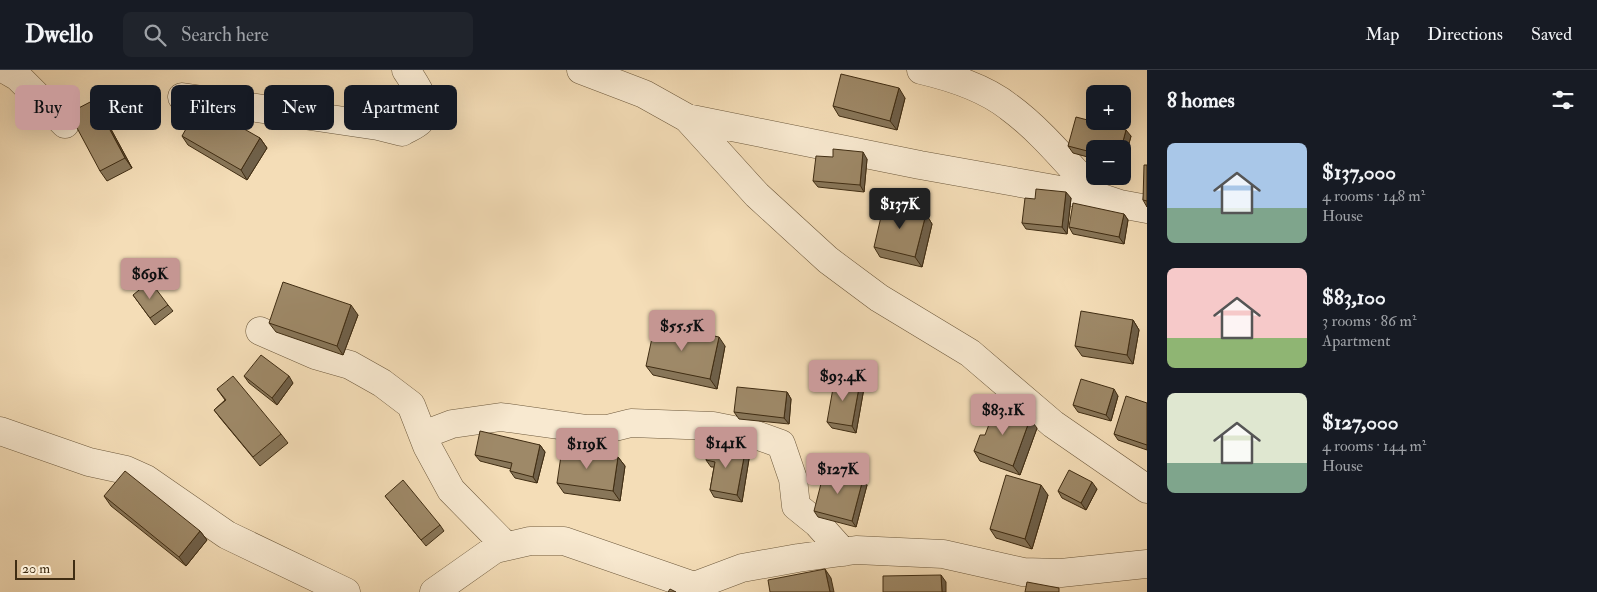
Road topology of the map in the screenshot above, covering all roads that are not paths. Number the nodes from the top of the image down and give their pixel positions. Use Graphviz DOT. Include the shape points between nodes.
graph roads {
  1 [pos="6,70"];
  2 [pos="406,70"];
  3 [pos="581,70"];
  4 [pos="921,70"];
  5 [pos="26,85"];
  6 [pos="254,108"];
  7 [pos="687,118"];
  8 [pos="1099,197"];
  9 [pos="1147,209"];
  10 [pos="260,331"];
  11 [pos="0,431"];
  12 [pos="423,435"];
  13 [pos="1147,490"];
  14 [pos="506,546"];
  15 [pos="843,552"];
  16 [pos="1147,564"];
  17 [pos="696,589"];
  18 [pos="346,592"];
  19 [pos="434,592"];
  1 -- 5 [label="street"];
  2 -- 6 [label="street" via="420,91 424,115 402,132"];
  3 -- 7 [label="street" via="644,94"];
  4 -- 8 [label="street" via="968,85 1009,106"];
  7 -- 8 [label="street"];
  7 -- 13 [label="street" via="757,195 828,260 887,303 970,353 1053,424"];
  8 -- 9 [label="street"];
  10 -- 12 [label="street" via="315,355 350,365 382,383 411,405"];
  11 -- 18 [label="street" via="146,479 227,535"];
  12 -- 14 [label="street" via="451,490"];
  12 -- 15 [label="street" via="452,424 501,417 587,429 607,429 632,423 713,426 753,434 781,444 793,479 796,506 817,523"];
  14 -- 17 [label="street" via="530,541 564,541"];
  14 -- 19 [label="street" via="495,549"];
  15 -- 16 [label="street" via="943,554 1023,572 1061,573"];
  15 -- 17 [label="street" via="742,568"];
}
